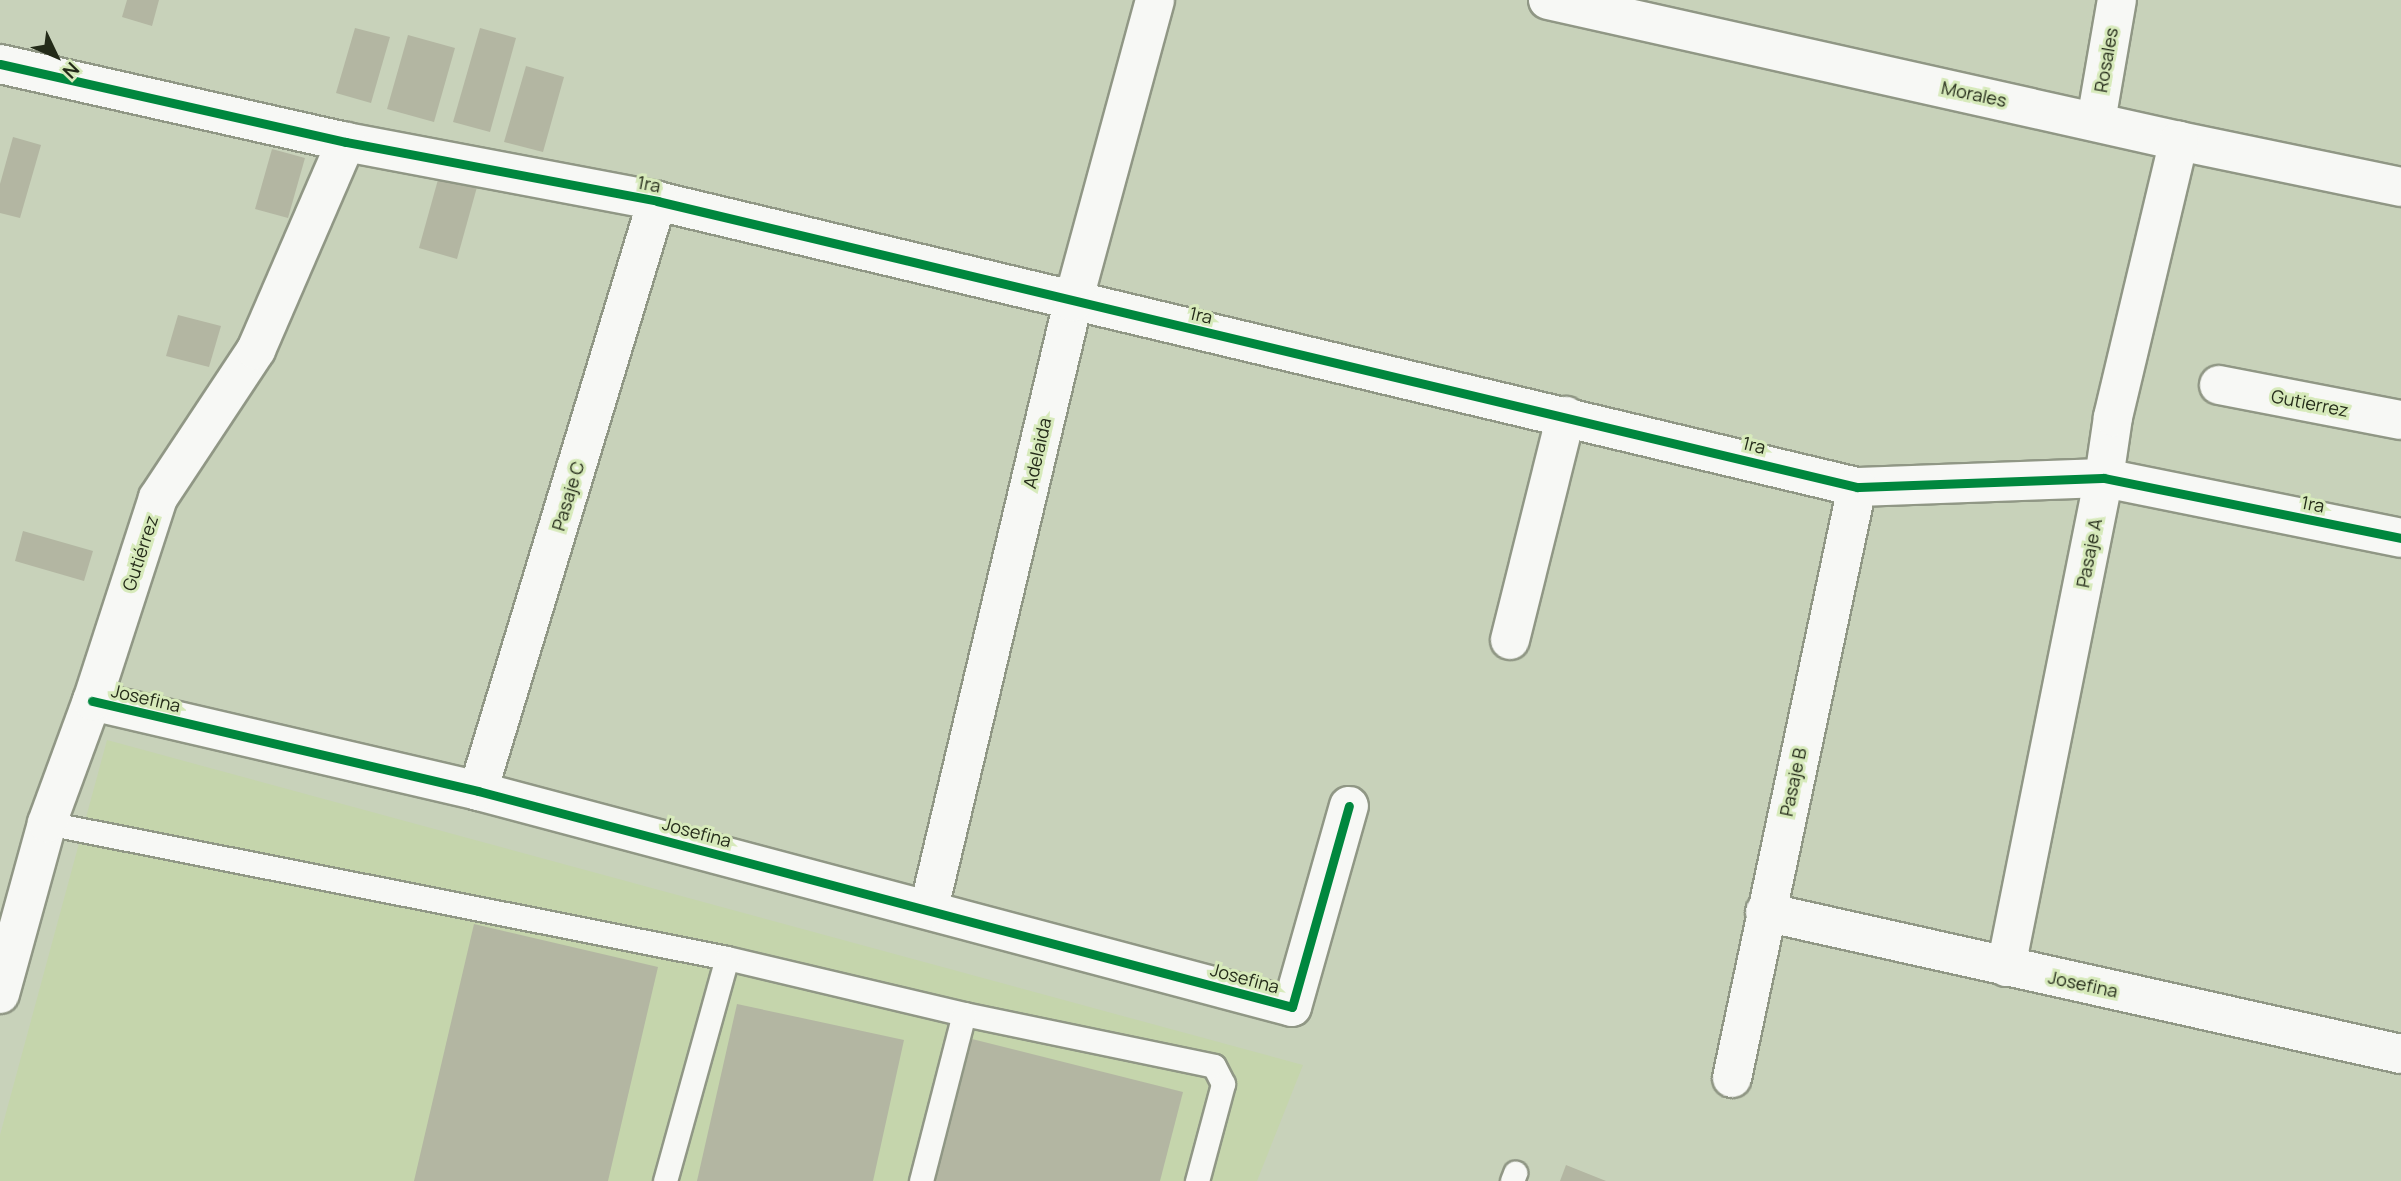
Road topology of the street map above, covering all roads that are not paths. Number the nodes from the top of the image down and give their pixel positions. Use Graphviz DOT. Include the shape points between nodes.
graph roads {
  1 [pos="1155,0"];
  2 [pos="1548,0"];
  3 [pos="2117,0"];
  4 [pos="0,64"];
  5 [pos="2096,121"];
  6 [pos="2179,141"];
  7 [pos="346,142"];
  8 [pos="2401,187"];
  9 [pos="657,201"];
  10 [pos="1073,302"];
  11 [pos="2219,385"];
  12 [pos="1566,416"];
  13 [pos="2401,420"];
  14 [pos="2104,478"];
  15 [pos="1857,487"];
  16 [pos="2401,538"];
  17 [pos="1510,640"];
  18 [pos="92,701"];
  19 [pos="478,791"];
  20 [pos="1349,806"];
  21 [pos="47,823"];
  22 [pos="929,908"];
  23 [pos="1765,912"];
  24 [pos="727,958"];
  25 [pos="2006,967"];
  26 [pos="0,994"];
  27 [pos="964,1014"];
  28 [pos="2401,1054"];
  29 [pos="1732,1078"];
  30 [pos="666,1181"];
  31 [pos="921,1181"];
  32 [pos="1197,1181"];
  1 -- 10 [label="street, Adelaida"];
  2 -- 5 [label="street, Morales"];
  3 -- 5 [label="street, Rosales"];
  4 -- 7 [label="street, 1ra"];
  5 -- 6 [label="street, Morales"];
  6 -- 8 [label="street, Morales"];
  6 -- 14 [label="street, Pasaje A" via="2113,417"];
  7 -- 9 [label="street, 1ra"];
  7 -- 18 [label="street, Gutiérrez" via="256,350 158,498"];
  9 -- 10 [label="street, 1ra"];
  9 -- 19 [label="street, Pasaje C"];
  10 -- 12 [label="street, 1ra"];
  10 -- 22 [label="street, Adelaida"];
  11 -- 13 [label="street, Gutierrez"];
  12 -- 15 [label="street, 1ra"];
  12 -- 17 [label="street"];
  14 -- 15 [label="street, 1ra"];
  14 -- 16 [label="street, 1ra"];
  14 -- 25 [label="street, Pasaje A"];
  15 -- 23 [label="street, Pasaje B"];
  18 -- 19 [label="street, Josefina"];
  18 -- 21 [label="street, Gutiérrez"];
  19 -- 22 [label="street, Josefina"];
  20 -- 22 [label="street, Josefina" via="1292,1007"];
  21 -- 24 [label="lane"];
  21 -- 26 [label="street, Gutiérrez"];
  23 -- 25 [label="street, Josefina"];
  23 -- 29 [label="street, Pasaje B"];
  24 -- 27 [label="lane"];
  24 -- 30 [label="lane"];
  25 -- 28 [label="street, Josefina"];
  27 -- 31 [label="lane"];
  27 -- 32 [label="lane" via="1214,1066 1223,1084"];
}
